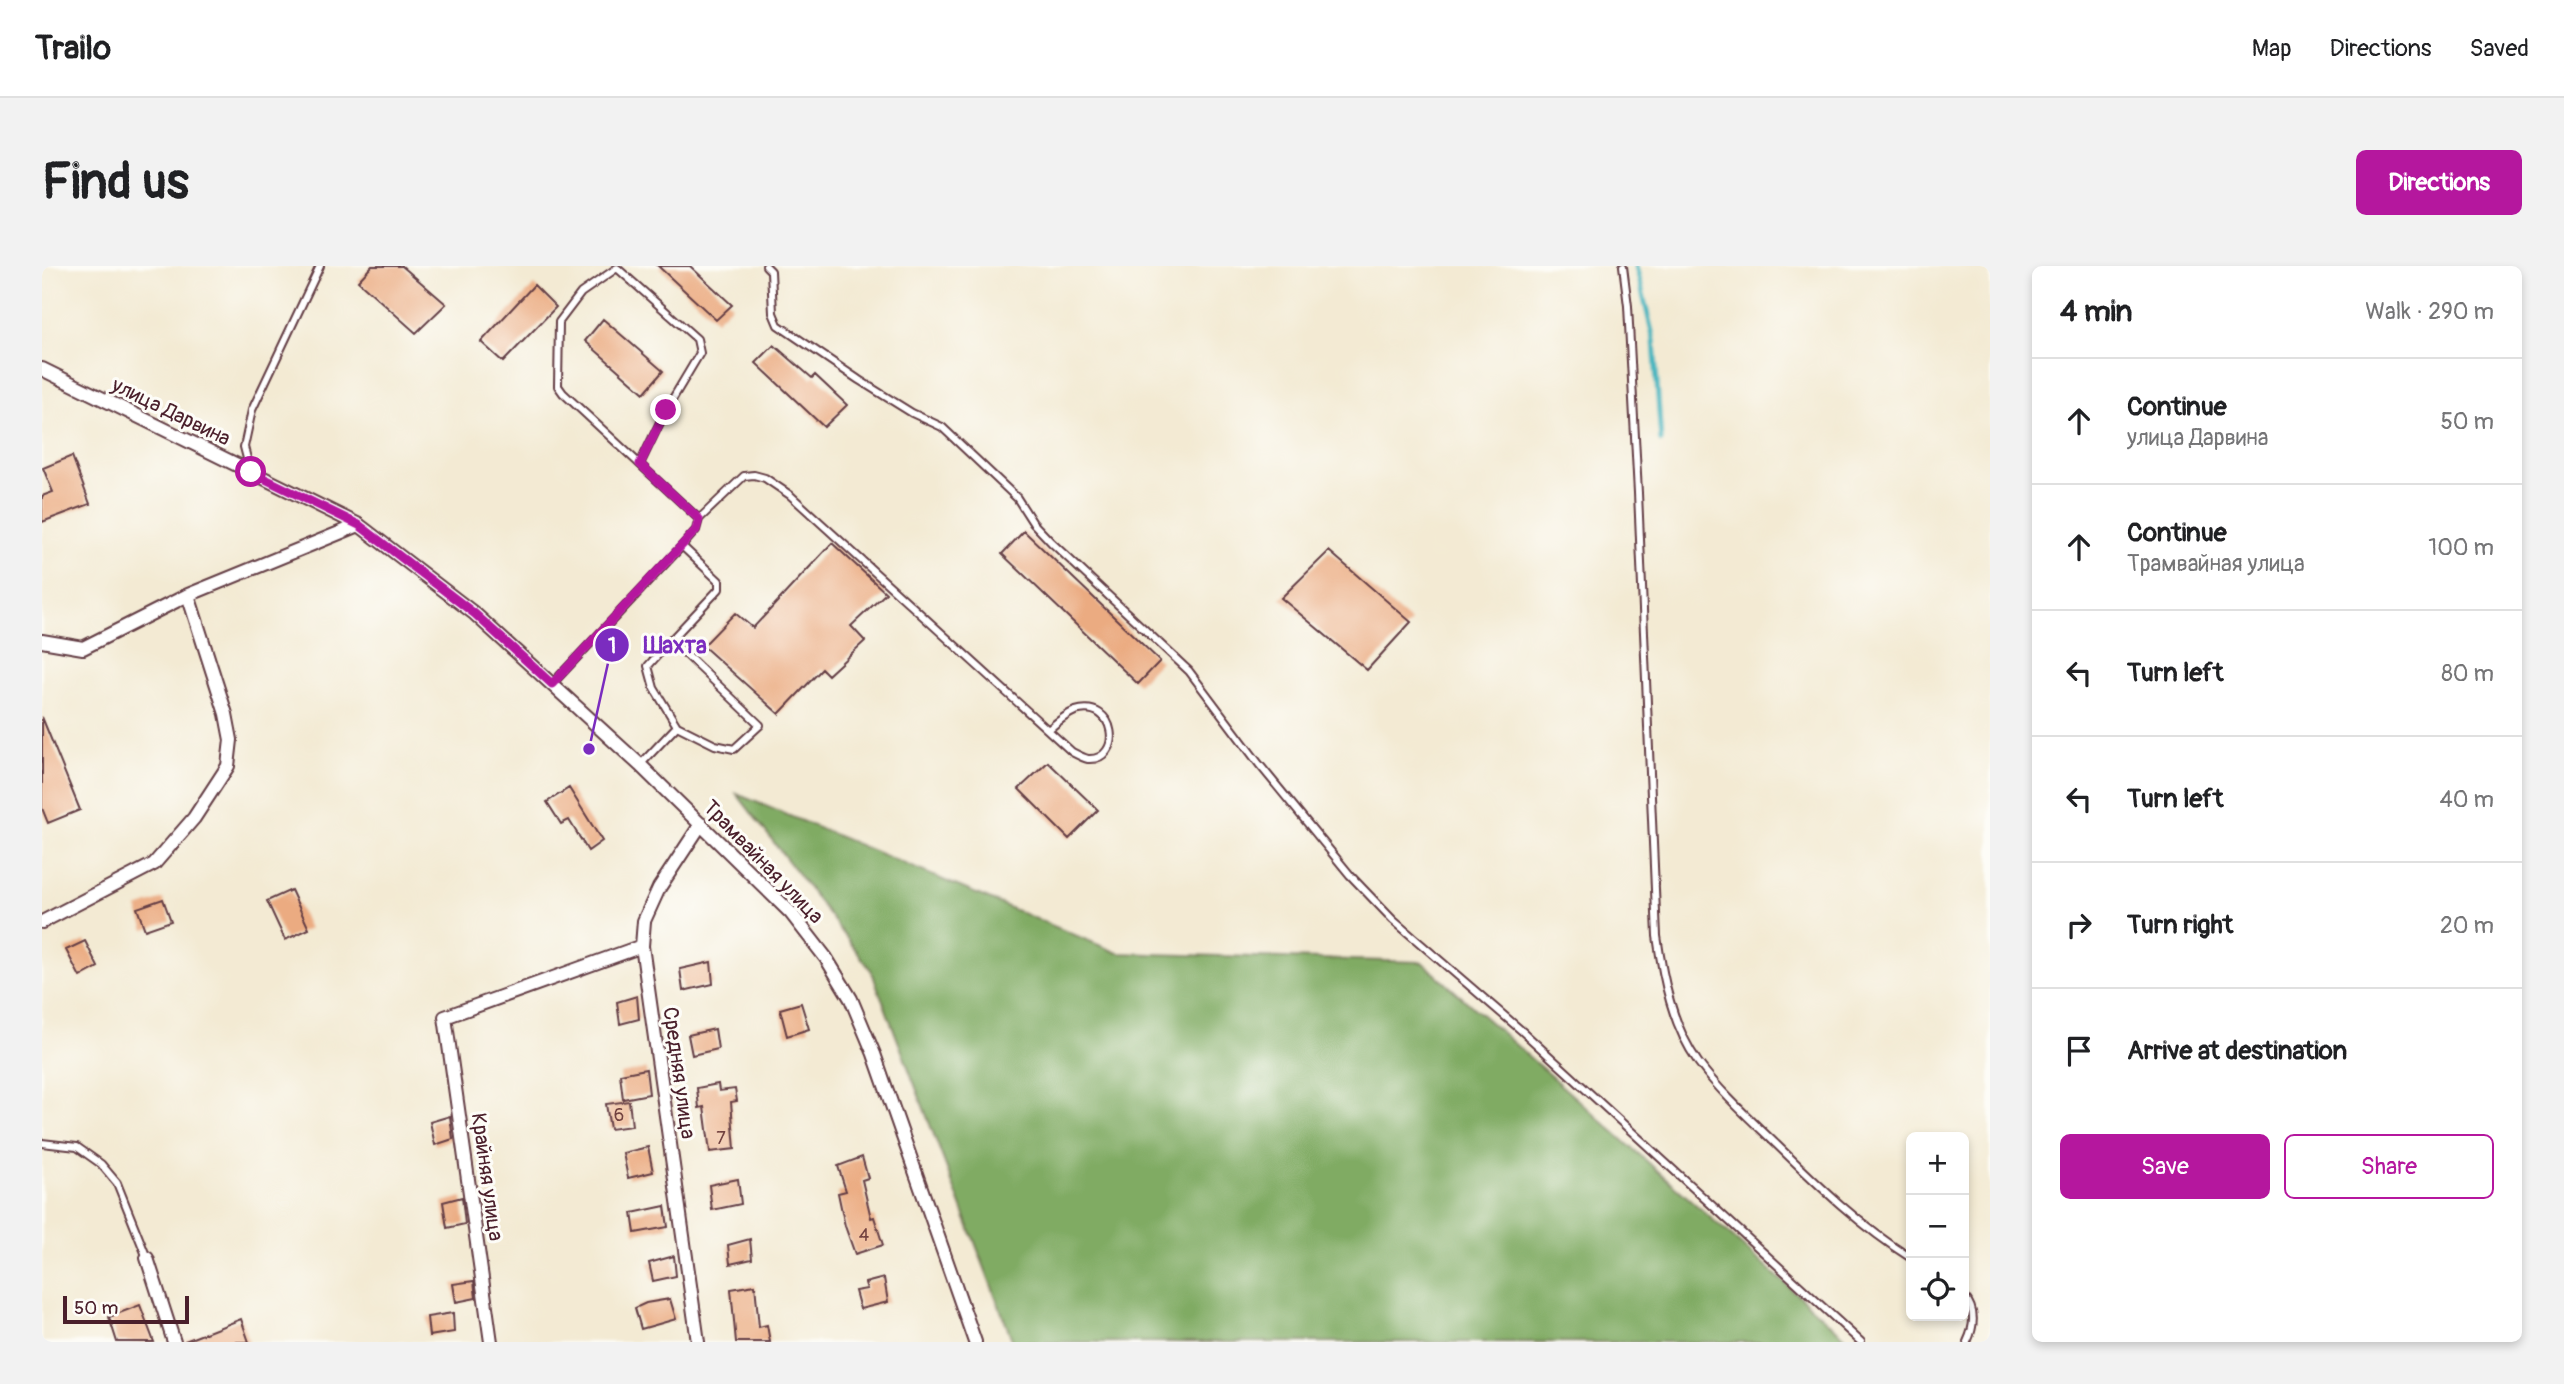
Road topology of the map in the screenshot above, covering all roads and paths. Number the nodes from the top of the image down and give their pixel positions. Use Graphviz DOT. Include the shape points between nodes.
graph roads {
  1 [pos="320,266"];
  2 [pos="766,266"];
  3 [pos="1623,266"];
  4 [pos="46,375"];
  5 [pos="640,464"];
  6 [pos="251,472"];
  7 [pos="699,519"];
  8 [pos="359,525"];
  9 [pos="682,546"];
  10 [pos="188,595"];
  11 [pos="671,640"];
  12 [pos="42,641"];
  13 [pos="552,684"];
  14 [pos="677,726"];
  15 [pos="1048,730"];
  16 [pos="640,765"];
  17 [pos="701,824"];
  18 [pos="42,922"];
  19 [pos="642,946"];
  20 [pos="42,1143"];
  21 [pos="1906,1254"];
  22 [pos="147,1258"];
  23 [pos="1969,1302"];
  24 [pos="174,1342"];
  25 [pos="491,1342"];
  26 [pos="698,1342"];
  27 [pos="975,1342"];
  28 [pos="1861,1342"];
  29 [pos="1967,1342"];
  1 -- 6 [label="lane" via="252,410 244,447"];
  2 -- 28 [label="lane" via="771,271 778,325 912,413 942,427 980,462 1017,498 1051,542 1189,671 1276,785 1393,920 1522,1031"];
  3 -- 21 [label="lane" via="1657,936 1669,999 1698,1062 1741,1111 1827,1194"];
  4 -- 6 [label="street, улица Дарвина"];
  5 -- 5 [label="lane" via="558,386 559,322 581,293 617,268 696,339 700,354"];
  5 -- 7 [label="lane"];
  6 -- 8 [label="street, улица Дарвина"];
  7 -- 9 [label="lane"];
  7 -- 15 [label="lane" via="744,476 765,478 790,495"];
  8 -- 10 [label="street"];
  8 -- 13 [label="street, Трамвайная улица" via="475,614"];
  9 -- 11 [label="lane" via="719,581 719,589"];
  9 -- 13 [label="lane"];
  10 -- 12 [label="street" via="82,648"];
  10 -- 18 [label="street" via="226,714 231,740 228,766 194,818 154,864"];
  11 -- 14 [label="lane" via="648,666 654,688"];
  11 -- 14 [label="lane" via="760,725 734,749"];
  13 -- 16 [label="street, Трамвайная улица"];
  14 -- 16 [label="lane"];
  15 -- 15 [label="lane" via="1072,752 1087,758 1109,747 1112,737 1108,722 1098,712 1084,709"];
  16 -- 17 [label="street, Трамвайная улица"];
  17 -- 19 [label="street, Средняя улица" via="659,888 644,921"];
  17 -- 27 [label="street, Трамвайная улица" via="791,914 851,999"];
  19 -- 25 [label="street, Крайняя улица" via="445,1017"];
  19 -- 26 [label="street, Средняя улица"];
  20 -- 22 [label="lane" via="77,1147 101,1164 117,1183"];
  22 -- 24 [label="street"];
  23 -- 29 [label="lane" via="1974,1317"];
}
